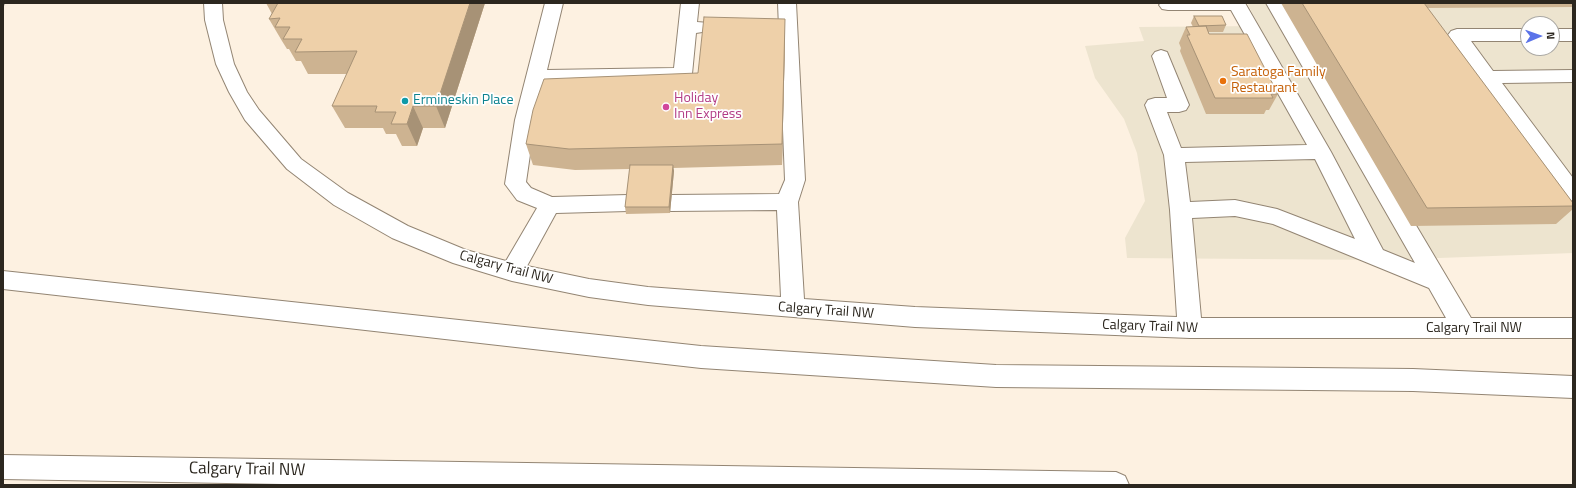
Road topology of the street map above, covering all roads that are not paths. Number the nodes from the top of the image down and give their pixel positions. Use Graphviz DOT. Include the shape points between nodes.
graph roads {
  1 [pos="213,3"];
  2 [pos="554,3"];
  3 [pos="690,3"];
  4 [pos="787,3"];
  5 [pos="1275,3"];
  6 [pos="1236,4"];
  7 [pos="1168,5"];
  8 [pos="719,27"];
  9 [pos="688,28"];
  10 [pos="1520,35"];
  11 [pos="1560,35"];
  12 [pos="1573,35"];
  13 [pos="1161,56"];
  14 [pos="536,76"];
  15 [pos="1573,76"];
  16 [pos="1488,77"];
  17 [pos="1321,152"];
  18 [pos="1174,154"];
  19 [pos="1573,193"];
  20 [pos="787,202"];
  21 [pos="671,203"];
  22 [pos="628,204"];
  23 [pos="550,205"];
  24 [pos="1181,210"];
  25 [pos="1375,257"];
  26 [pos="512,272"];
  27 [pos="3,280"];
  28 [pos="1438,282"];
  29 [pos="793,308"];
  30 [pos="1190,328"];
  31 [pos="1573,328"];
  32 [pos="1465,329"];
  33 [pos="1573,387"];
  34 [pos="3,467"];
  35 [pos="1116,485"];
  1 -- 26 [label="main road, Calgary Trail NW" via="214,20 225,64 238,92 252,116 294,164 341,199 400,232 461,256"];
  2 -- 14 [label="main road"];
  3 -- 9 [label="main road"];
  4 -- 20 [label="main road" via="780,26 795,180"];
  5 -- 28 [label="main road"];
  6 -- 7 [label="main road"];
  6 -- 17 [label="main road"];
  8 -- 9 [label="main road"];
  9 -- 14 [label="main road" via="683,74"];
  10 -- 16 [label="main road" via="1457,35"];
  11 -- 12 [label="main road"];
  13 -- 18 [label="main road" via="1178,105 1155,105"];
  14 -- 23 [label="main road" via="525,120 515,184 524,194"];
  15 -- 16 [label="main road"];
  16 -- 19 [label="main road"];
  17 -- 18 [label="main road"];
  17 -- 25 [label="main road"];
  18 -- 24 [label="main road"];
  20 -- 21 [label="main road"];
  20 -- 29 [label="main road"];
  22 -- 23 [label="main road"];
  23 -- 26 [label="main road"];
  24 -- 25 [label="main road" via="1235,208 1277,217"];
  24 -- 30 [label="main road"];
  25 -- 28 [label="main road"];
  26 -- 29 [label="main road, Calgary Trail NW" via="589,288 648,296"];
  27 -- 33 [label="main road" via="717,358 996,376 1413,380"];
  28 -- 32 [label="main road"];
  29 -- 30 [label="main road, Calgary Trail NW" via="915,317"];
  30 -- 32 [label="main road, Calgary Trail NW"];
  31 -- 32 [label="main road, Calgary Trail NW"];
  34 -- 35 [label="main road, Calgary Trail NW"];
}
